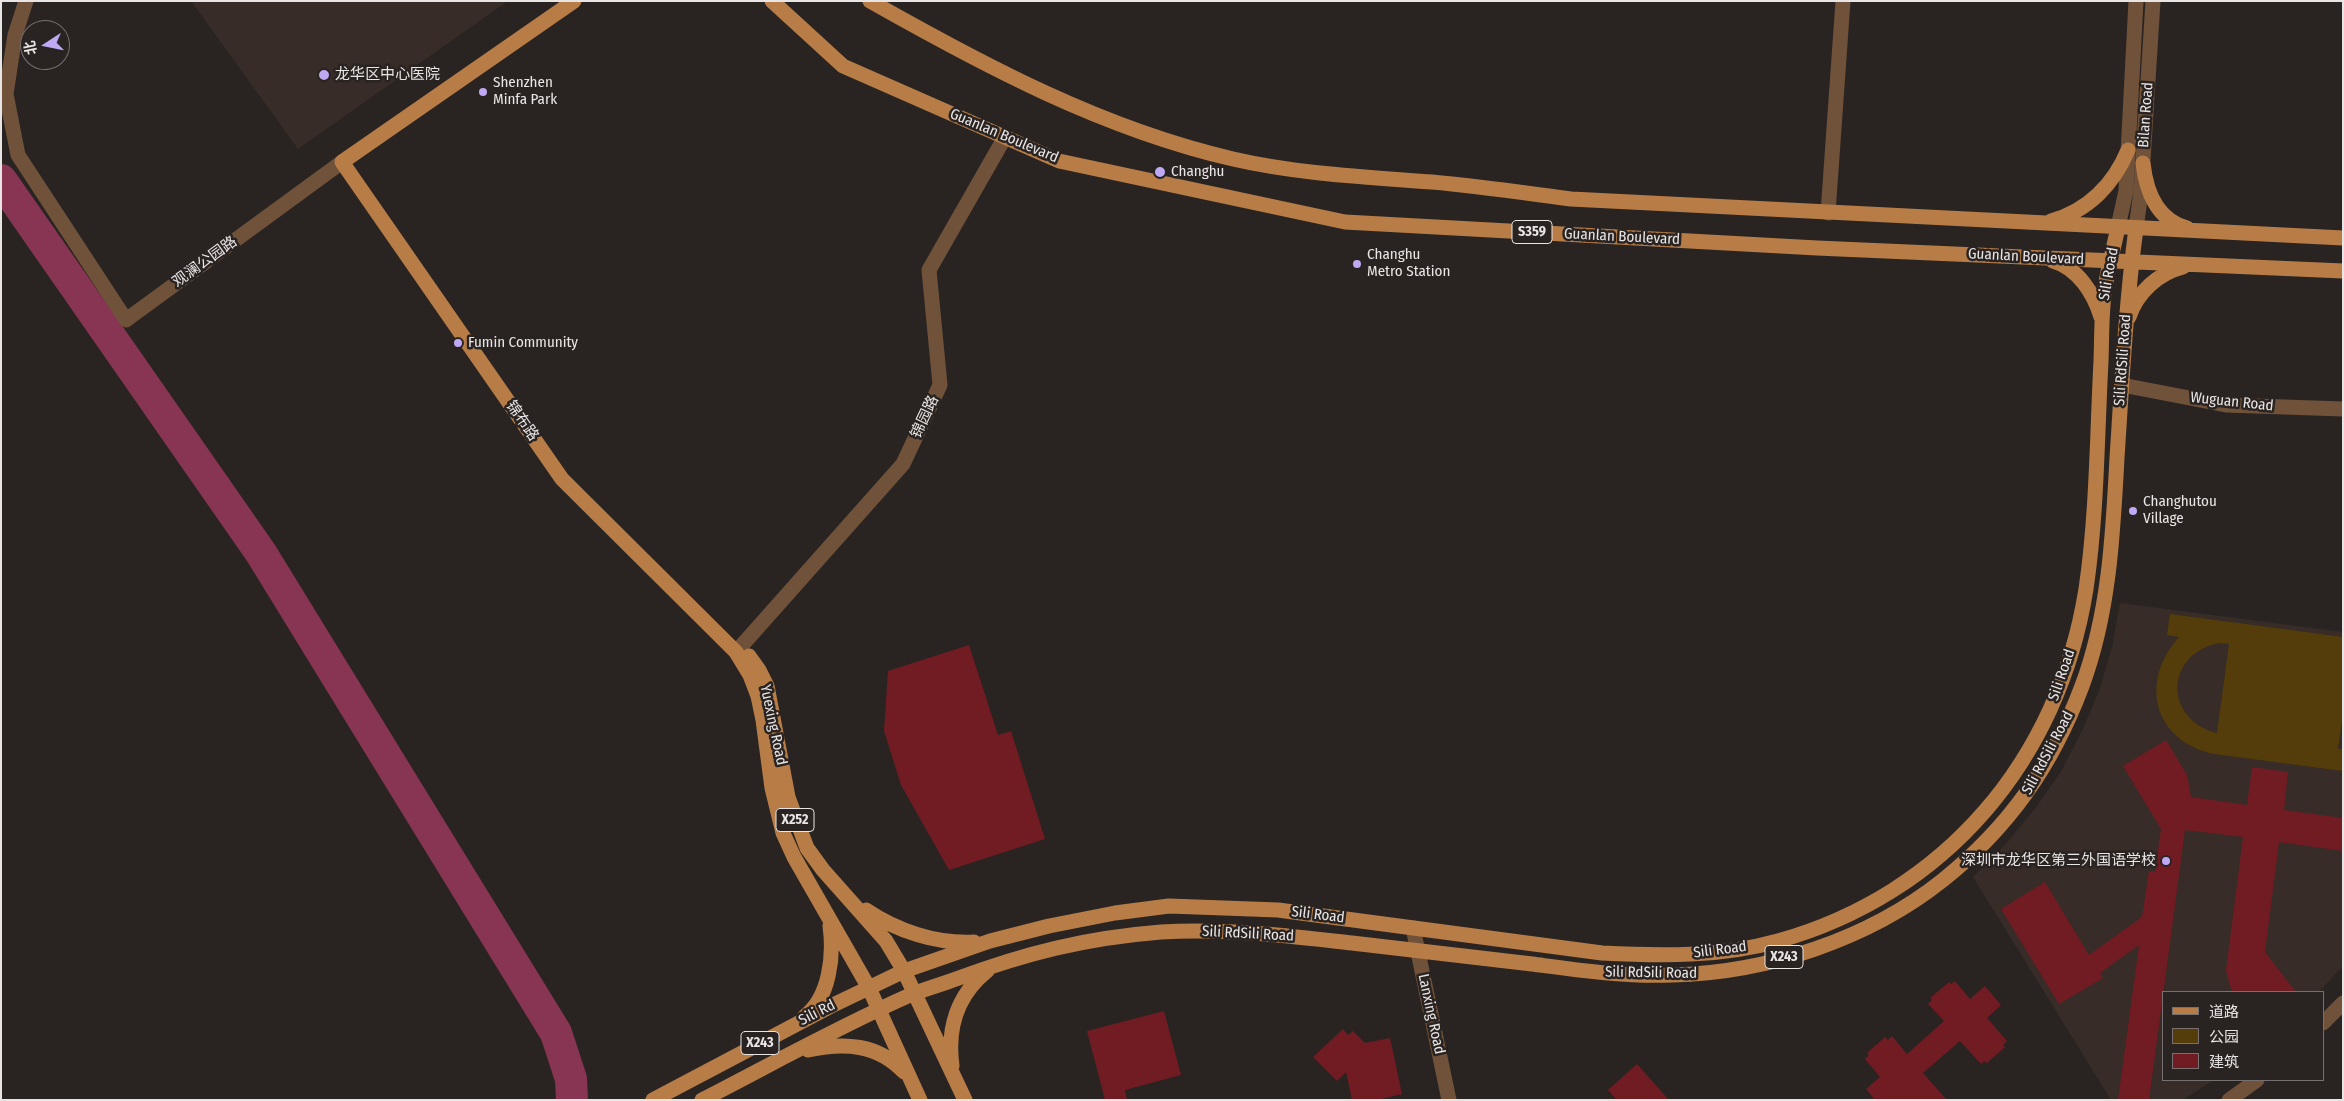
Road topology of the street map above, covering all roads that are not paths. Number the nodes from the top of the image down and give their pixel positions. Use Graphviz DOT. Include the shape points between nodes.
graph roads {
  1 [pos="26,1"];
  2 [pos="574,1"];
  3 [pos="772,1"];
  4 [pos="870,1"];
  5 [pos="1844,1"];
  6 [pos="2136,1"];
  7 [pos="2153,1"];
  8 [pos="1006,137"];
  9 [pos="2128,150"];
  10 [pos="342,162"];
  11 [pos="2143,162"];
  12 [pos="1828,213"];
  13 [pos="2040,223"];
  14 [pos="2118,227"];
  15 [pos="2136,228"];
  16 [pos="2196,231"];
  17 [pos="2343,238"];
  18 [pos="2044,258"];
  19 [pos="2111,261"];
  20 [pos="2132,262"];
  21 [pos="2197,265"];
  22 [pos="2343,272"];
  23 [pos="2103,324"];
  24 [pos="2125,328"];
  25 [pos="2122,385"];
  26 [pos="2343,409"];
  27 [pos="736,652"];
  28 [pos="852,901"];
  29 [pos="821,904"];
  30 [pos="1413,928"];
  31 [pos="990,941"];
  32 [pos="1418,951"];
  33 [pos="994,965"];
  34 [pos="904,971"];
  35 [pos="869,988"];
  36 [pos="914,993"];
  37 [pos="2343,1003"];
  38 [pos="879,1010"];
  39 [pos="2324,1022"];
  40 [pos="788,1029"];
  41 [pos="792,1054"];
  42 [pos="954,1077"];
  43 [pos="911,1080"];
  44 [pos="2256,1081"];
  45 [pos="652,1100"];
  46 [pos="702,1100"];
  47 [pos="920,1100"];
  48 [pos="965,1100"];
  49 [pos="1449,1100"];
  50 [pos="2229,1100"];
  1 -- 10 [label="street, 观澜公园路" via="16,35 6,94 18,155 126,320"];
  2 -- 10 [label="main road, 观澜公园路"];
  3 -- 8 [label="main road, Guanlan Boulevard / S359" via="843,66"];
  4 -- 12 [label="main road" via="1056,99 1116,124 1234,159 1294,170 1492,188 1571,199"];
  5 -- 12 [label="street"];
  6 -- 9 [label="street, Bilan Road"];
  7 -- 11 [label="street, Bilan Road"];
  8 -- 18 [label="main road, Guanlan Boulevard / S359" via="1059,161 1345,222"];
  8 -- 27 [label="street, 锦园路" via="929,270 940,385 903,464"];
  9 -- 13 [label="main road" via="2120,170 2092,200 2060,218"];
  9 -- 14 [label="street, Bilan Road" via="2126,191"];
  10 -- 27 [label="main road, 锦布路 / X252" via="562,480"];
  11 -- 15 [label="street, Bilan Road"];
  11 -- 16 [label="main road" via="2145,182 2160,210 2181,226"];
  12 -- 13 [label="main road"];
  13 -- 14 [label="main road"];
  14 -- 15 [label="main road"];
  14 -- 19 [label="main road, Sili Road / X243"];
  15 -- 16 [label="main road"];
  15 -- 20 [label="main road, Sili RdSili Road / X243"];
  16 -- 17 [label="main road"];
  18 -- 19 [label="main road, Guanlan Boulevard / S359"];
  18 -- 23 [label="main road" via="2058,262 2078,277 2096,303"];
  19 -- 20 [label="main road, Guanlan Boulevard / S359"];
  19 -- 23 [label="main road, Sili Road / X243"];
  20 -- 21 [label="main road, Guanlan Boulevard / S359"];
  20 -- 24 [label="main road, Sili RdSili Road / X243"];
  21 -- 22 [label="main road, Guanlan Boulevard / S359"];
  21 -- 24 [label="main road" via="2181,267 2155,280 2141,294"];
  23 -- 30 [label="main road, Sili Road / X243" via="2091,545 2085,591 2063,680 2048,715 2002,791 1978,821 1942,856 1903,885 1862,908 1777,941 1737,949 1678,955 1602,953"];
  24 -- 25 [label="main road, Sili RdSili Road / X243"];
  25 -- 26 [label="street, Wuguan Road" via="2226,405"];
  25 -- 32 [label="main road, Sili RdSili Road / X243" via="2106,593 2082,686 2044,768 2020,805 1994,836 1957,870 1894,915 1861,931 1780,958 1705,974 1626,974"];
  27 -- 28 [label="main road, Yuexing Road / X252" via="751,658 767,686 788,797 807,848"];
  27 -- 29 [label="main road, Yuexing Road / X252" via="750,674 758,696 772,788 783,833"];
  28 -- 31 [label="main road" via="896,927 919,935 942,940"];
  28 -- 34 [label="main road, Yuexing Road / X252" via="886,941"];
  29 -- 35 [label="main road, Yuexing Road / X252"];
  29 -- 40 [label="main road" via="831,930 831,965 818,999 808,1014"];
  30 -- 31 [label="main road, Sili Road / X243" via="1278,910 1169,906 1077,920"];
  30 -- 32 [label="street, Lanxing Road"];
  31 -- 34 [label="main road, Sili Road / X243"];
  32 -- 33 [label="main road, Sili RdSili Road / X243" via="1274,934 1165,932 1062,945"];
  32 -- 49 [label="street, Lanxing Road"];
  33 -- 36 [label="main road, Sili RdSili Road / X243"];
  33 -- 42 [label="main road" via="969,988 956,1011 950,1053"];
  34 -- 35 [label="main road, Sili Rd / X243"];
  34 -- 36 [label="main road, Yuexing Road / X252"];
  35 -- 38 [label="main road, Yuexing Road / X252"];
  35 -- 40 [label="main road, Sili Rd / X243"];
  36 -- 38 [label="main road, Sili Rd / X243"];
  36 -- 42 [label="main road, Yuexing Road / X252"];
  37 -- 39 [label="street"];
  38 -- 41 [label="main road, Sili Rd / X243"];
  38 -- 43 [label="main road, Yuexing Road / X252"];
  40 -- 45 [label="main road, Sili Rd / X243"];
  41 -- 43 [label="main road" via="852,1045 881,1054"];
  41 -- 46 [label="main road, Sili Rd / X243"];
  42 -- 48 [label="main road, Yuexing Road / X252"];
  43 -- 47 [label="main road, Yuexing Road / X252"];
  44 -- 50 [label="street"];
}
